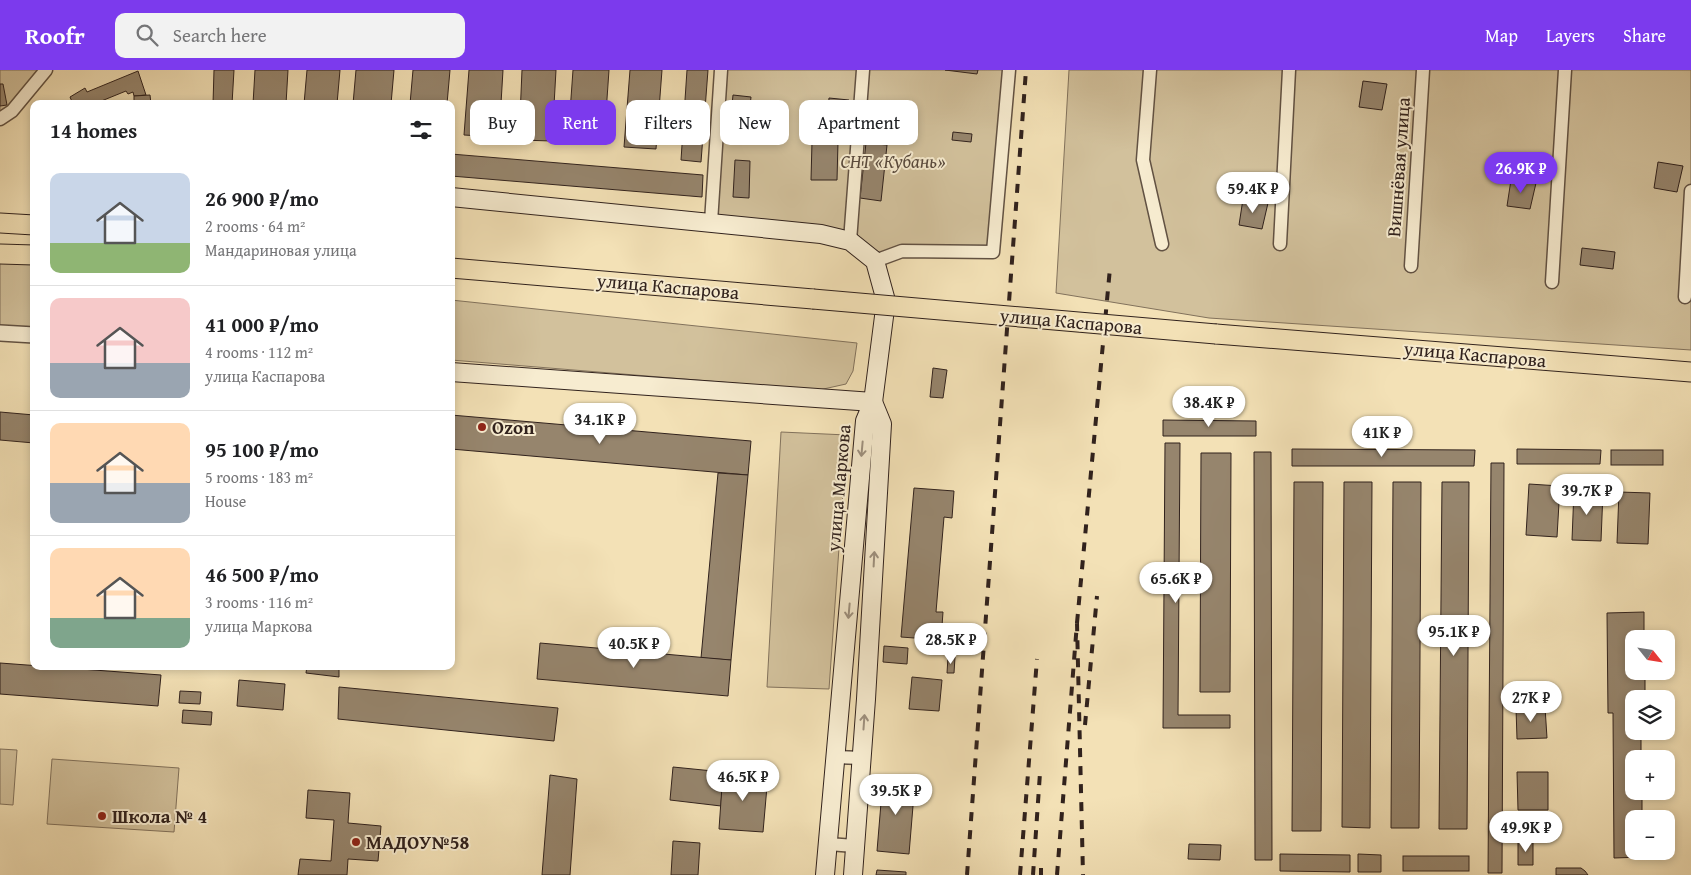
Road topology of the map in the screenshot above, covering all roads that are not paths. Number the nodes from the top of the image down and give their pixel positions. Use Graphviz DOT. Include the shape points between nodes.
graph roads {
  1 [pos="46,70"];
  2 [pos="721,70"];
  3 [pos="863,70"];
  4 [pos="1009,70"];
  5 [pos="1150,70"];
  6 [pos="1289,70"];
  7 [pos="1423,70"];
  8 [pos="1565,70"];
  9 [pos="0,119"];
  10 [pos="1691,191"];
  11 [pos="455,197"];
  12 [pos="711,222"];
  13 [pos="0,223"];
  14 [pos="30,224"];
  15 [pos="850,241"];
  16 [pos="1162,244"];
  17 [pos="1280,244"];
  18 [pos="0,254"];
  19 [pos="30,255"];
  20 [pos="875,261"];
  21 [pos="1411,266"];
  22 [pos="455,268"];
  23 [pos="1552,282"];
  24 [pos="1685,298"];
  25 [pos="0,333"];
  26 [pos="30,335"];
  27 [pos="455,372"];
  28 [pos="1691,372"];
  29 [pos="873,402"];
  30 [pos="836,757"];
  31 [pos="861,758"];
  32 [pos="828,844"];
  33 [pos="855,846"];
  34 [pos="825,875"];
  35 [pos="853,875"];
  1 -- 9 [label="street" via="12,111"];
  2 -- 12 [label="street"];
  3 -- 15 [label="street"];
  4 -- 20 [label="street" via="993,252 902,250"];
  5 -- 16 [label="street" via="1143,160"];
  6 -- 17 [label="street"];
  7 -- 21 [label="street, Вишнёвая улица"];
  8 -- 23 [label="street"];
  10 -- 24 [label="street"];
  11 -- 12 [label="main road"];
  12 -- 15 [label="main road" via="821,234"];
  13 -- 14 [label="main road"];
  15 -- 20 [label="main road"];
  18 -- 19 [label="main road"];
  20 -- 29 [label="main road" via="886,301"];
  22 -- 28 [label="main road, улица Каспарова, bridge"];
  25 -- 26 [label="street"];
  27 -- 29 [label="main road"];
  29 -- 30 [label="main road, улица Маркова, one-way" via="865,421"];
  31 -- 29 [label="main road, улица Маркова, one-way" via="882,424"];
  30 -- 31 [label="street"];
  30 -- 32 [label="main road, улица Маркова"];
  31 -- 33 [label="main road, улица Маркова"];
  32 -- 33 [label="street"];
  32 -- 34 [label="main road, улица Маркова"];
  33 -- 35 [label="main road, улица Маркова"];
}
